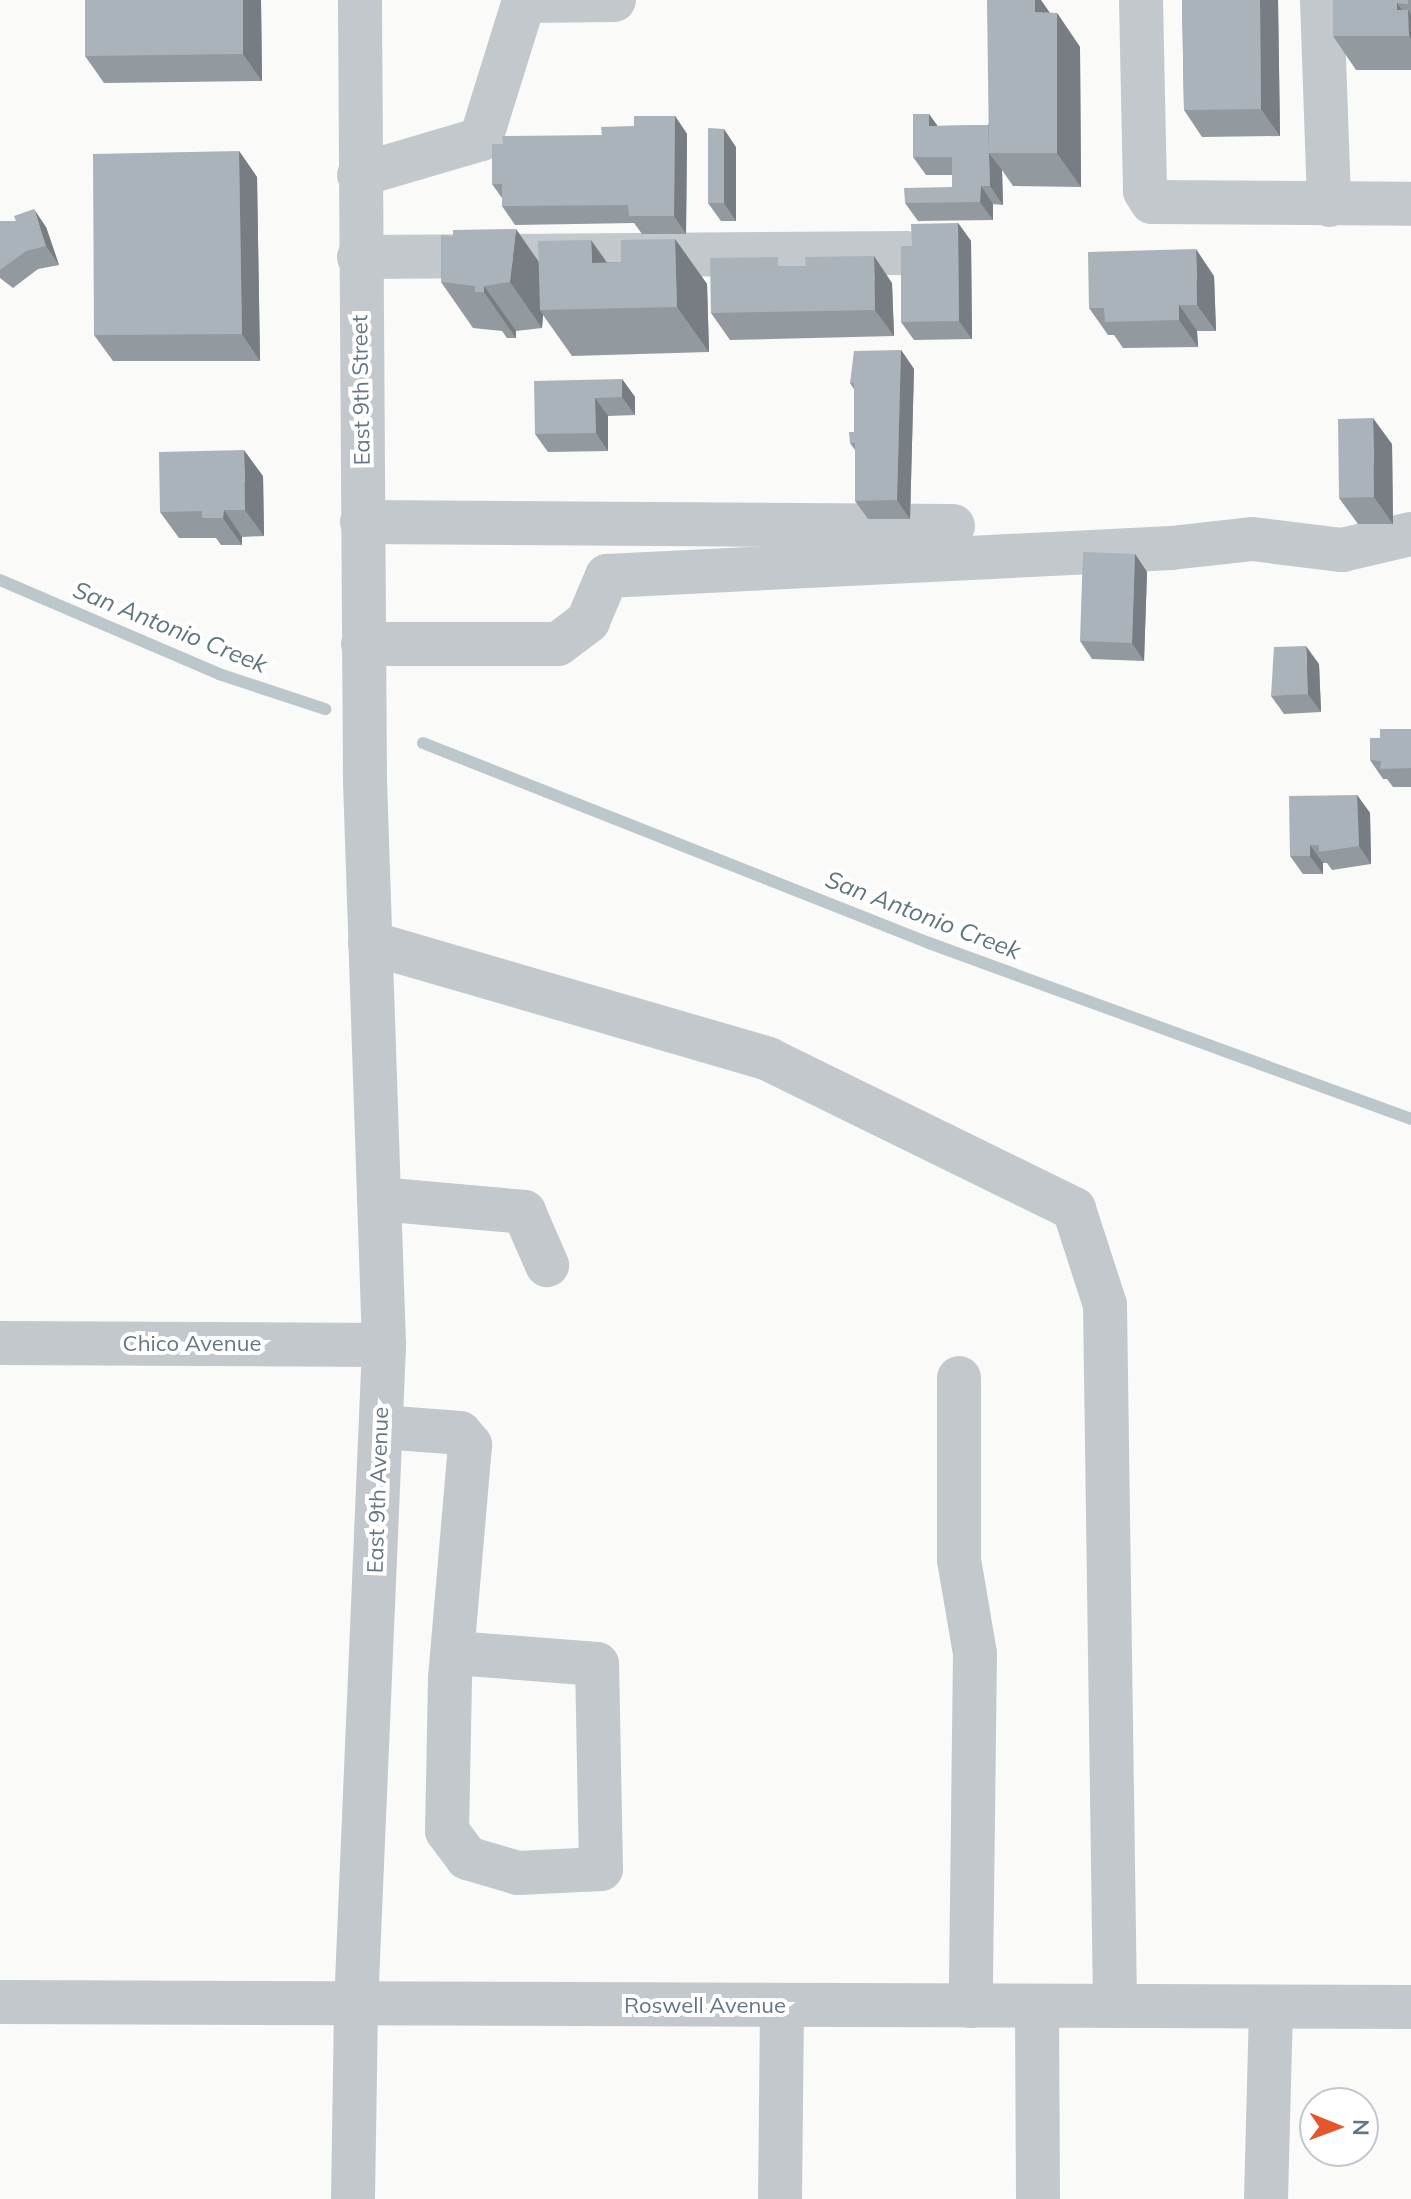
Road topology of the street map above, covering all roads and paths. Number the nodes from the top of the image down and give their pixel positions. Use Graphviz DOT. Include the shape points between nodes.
graph roads {
  1 [pos="360,0"];
  2 [pos="614,0"];
  3 [pos="1141,0"];
  4 [pos="1322,0"];
  5 [pos="359,175"];
  6 [pos="1411,204"];
  7 [pos="1329,205"];
  8 [pos="908,253"];
  9 [pos="359,257"];
  10 [pos="362,522"];
  11 [pos="953,526"];
  12 [pos="1411,534"];
  13 [pos="363,644"];
  14 [pos="365,781"];
  15 [pos="370,943"];
  16 [pos="379,1199"];
  17 [pos="547,1265"];
  18 [pos="0,1343"];
  19 [pos="384,1345"];
  20 [pos="959,1378"];
  21 [pos="381,1427"];
  22 [pos="454,1653"];
  23 [pos="0,2002"];
  24 [pos="356,2006"];
  25 [pos="782,2006"];
  26 [pos="971,2006"];
  27 [pos="1115,2006"];
  28 [pos="1037,2007"];
  29 [pos="1271,2007"];
  30 [pos="1411,2007"];
  31 [pos="353,2199"];
  32 [pos="780,2199"];
  33 [pos="1038,2199"];
  34 [pos="1266,2199"];
  1 -- 5 [label="street, East 9th Street"];
  2 -- 5 [label="street" via="524,1 481,139"];
  3 -- 7 [label="street" via="1148,199 1161,205"];
  4 -- 7 [label="street"];
  5 -- 9 [label="street, East 9th Street"];
  6 -- 7 [label="street"];
  8 -- 9 [label="street"];
  9 -- 10 [label="street, East 9th Street"];
  10 -- 11 [label="street"];
  10 -- 13 [label="street, East 9th Street"];
  12 -- 13 [label="street" via="1342,550 1252,539 1171,548 607,576 588,621 558,644"];
  13 -- 14 [label="street, East 9th Street"];
  14 -- 15 [label="street, East 9th Avenue"];
  15 -- 16 [label="street, East 9th Avenue"];
  15 -- 27 [label="street" via="768,1059 1074,1209 1105,1305"];
  16 -- 17 [label="street" via="524,1212"];
  16 -- 19 [label="street, East 9th Avenue"];
  18 -- 19 [label="street, Chico Avenue"];
  19 -- 21 [label="street, East 9th Avenue"];
  20 -- 26 [label="street" via="959,1560 975,1654"];
  21 -- 22 [label="street" via="460,1433 470,1445"];
  21 -- 24 [label="street, East 9th Avenue"];
  22 -- 22 [label="street" via="447,1831 467,1858 518,1873 601,1869 597,1664"];
  23 -- 24 [label="street, Roswell Avenue"];
  24 -- 25 [label="street, Roswell Avenue"];
  24 -- 31 [label="street, East 9th Avenue"];
  25 -- 26 [label="street, Roswell Avenue"];
  25 -- 32 [label="street"];
  26 -- 28 [label="street, Roswell Avenue"];
  27 -- 28 [label="street, Roswell Avenue"];
  27 -- 29 [label="street, Roswell Avenue"];
  28 -- 33 [label="street"];
  29 -- 30 [label="street, Roswell Avenue"];
  29 -- 34 [label="street"];
}
